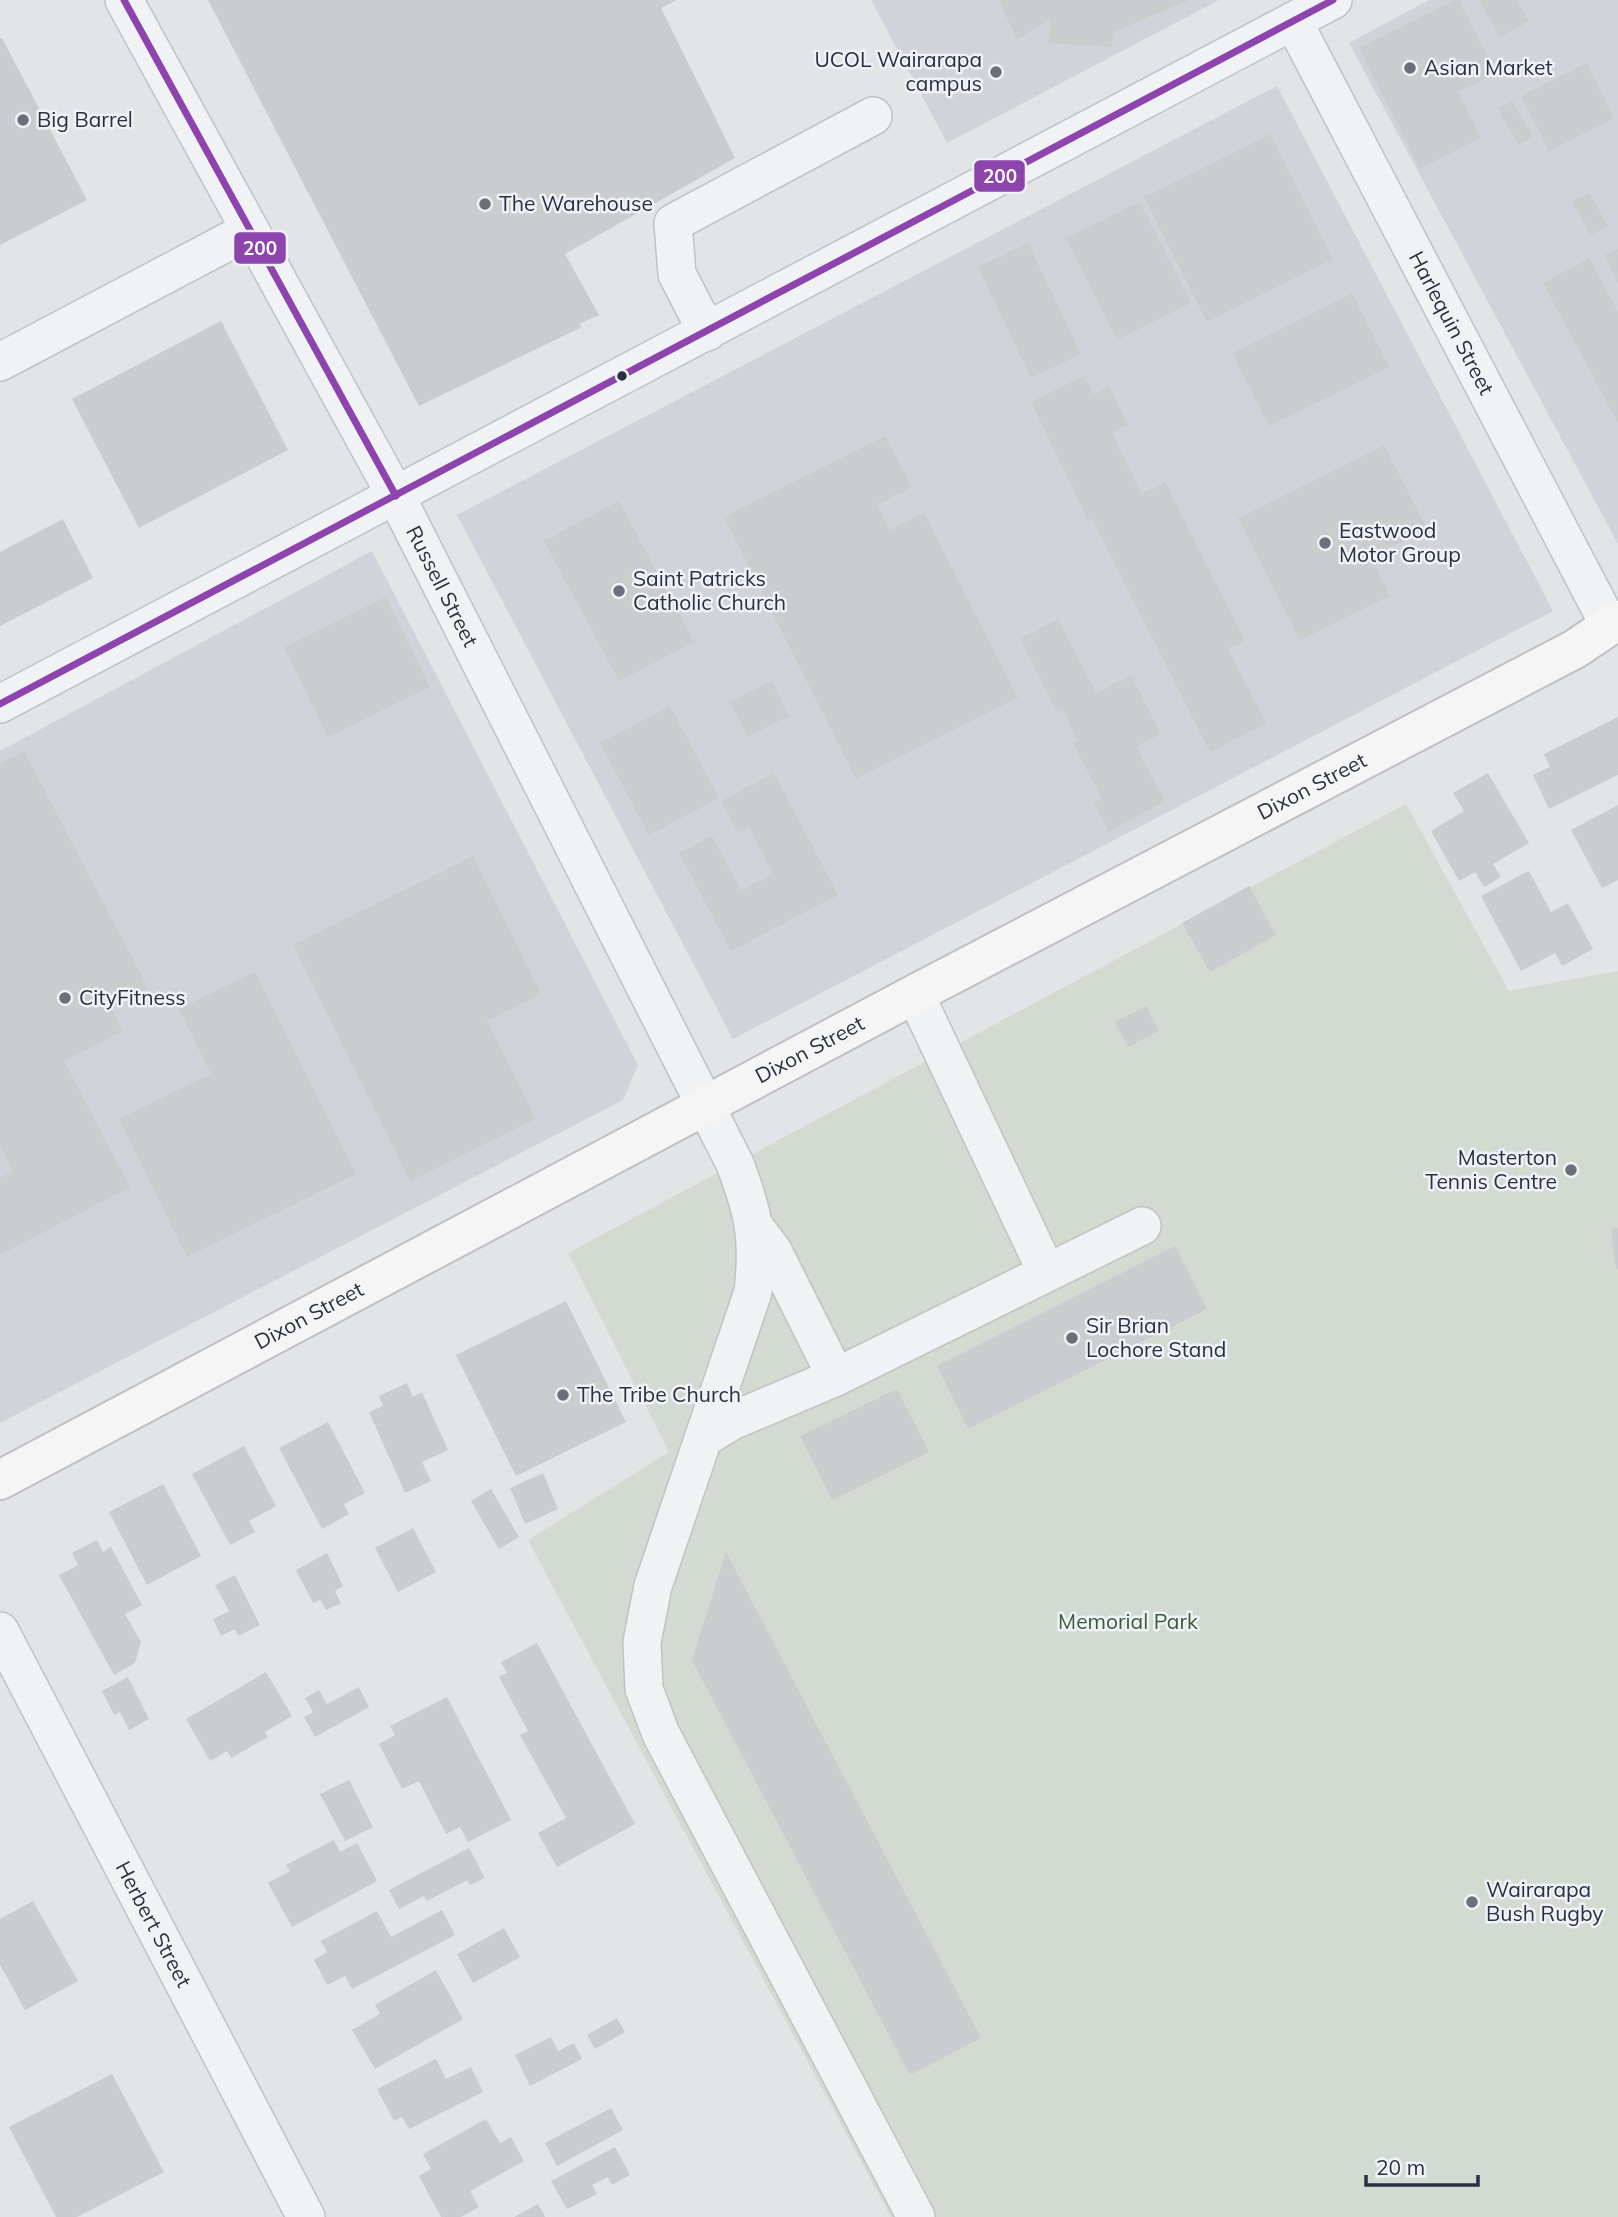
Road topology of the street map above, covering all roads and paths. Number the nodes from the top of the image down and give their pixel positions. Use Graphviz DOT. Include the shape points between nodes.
graph roads {
  1 [pos="124,0"];
  2 [pos="1333,0"];
  3 [pos="1293,21"];
  4 [pos="873,116"];
  5 [pos="250,230"];
  6 [pos="707,332"];
  7 [pos="0,362"];
  8 [pos="396,496"];
  9 [pos="1613,623"];
  10 [pos="0,704"];
  11 [pos="915,994"];
  12 [pos="704,1106"];
  13 [pos="754,1226"];
  14 [pos="1142,1226"];
  15 [pos="1046,1271"];
  16 [pos="836,1377"];
  17 [pos="704,1438"];
  18 [pos="0,1480"];
  19 [pos="0,1631"];
  20 [pos="306,2217"];
  21 [pos="915,2217"];
  1 -- 5 [label="street, Russell Street"];
  2 -- 3 [label="street"];
  3 -- 6 [label="street"];
  3 -- 9 [label="street, Harlequin Street"];
  4 -- 6 [label="street" via="673,223 677,274"];
  5 -- 7 [label="street"];
  5 -- 8 [label="street, Russell Street"];
  6 -- 8 [label="street"];
  8 -- 10 [label="street"];
  8 -- 12 [label="street, Russell Street"];
  9 -- 11 [label="main road, Dixon Street" via="1563,656"];
  11 -- 12 [label="main road, Dixon Street"];
  11 -- 15 [label="street"];
  12 -- 13 [label="street, Russell Street" via="735,1164"];
  12 -- 18 [label="main road, Dixon Street"];
  13 -- 16 [label="street" via="773,1251"];
  13 -- 17 [label="street" via="758,1251 753,1292"];
  14 -- 15 [label="street"];
  15 -- 16 [label="street"];
  16 -- 17 [label="street"];
  17 -- 21 [label="street" via="653,1586 642,1642 644,1689 661,1734"];
  19 -- 20 [label="street, Herbert Street"];
}
